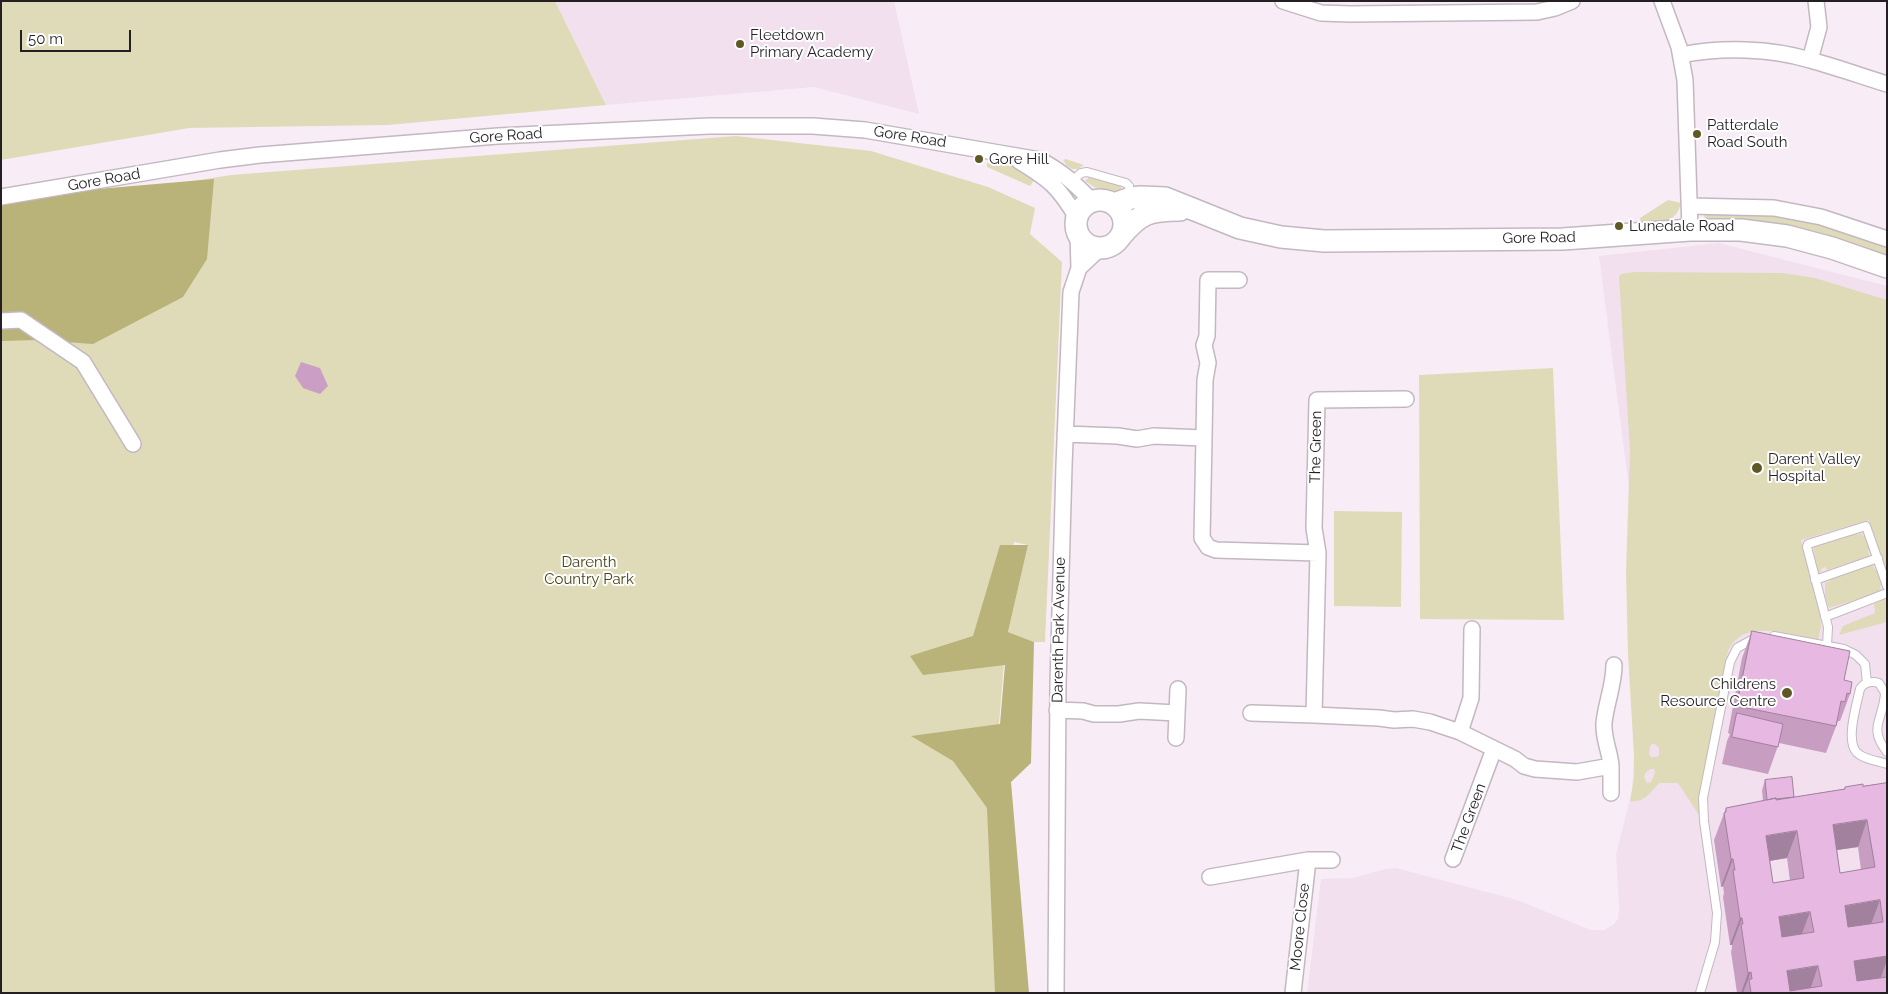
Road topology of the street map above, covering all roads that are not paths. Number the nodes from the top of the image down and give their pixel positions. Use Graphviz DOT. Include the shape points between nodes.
graph roads {
  1 [pos="1283,1"];
  2 [pos="1572,1"];
  3 [pos="1662,1"];
  4 [pos="1816,1"];
  5 [pos="1450,7"];
  6 [pos="1681,55"];
  7 [pos="1810,60"];
  8 [pos="1887,84"];
  9 [pos="1012,156"];
  10 [pos="1072,181"];
  11 [pos="1,197"];
  12 [pos="1092,201"];
  13 [pos="1123,201"];
  14 [pos="1690,206"];
  15 [pos="1191,210"];
  16 [pos="1078,227"];
  17 [pos="1690,230"];
  18 [pos="1120,237"];
  19 [pos="1887,239"];
  20 [pos="1100,248"];
  21 [pos="1887,266"];
  22 [pos="1079,268"];
  23 [pos="1238,280"];
  24 [pos="1,321"];
  25 [pos="1406,399"];
  26 [pos="1064,434"];
  27 [pos="1204,438"];
  28 [pos="133,444"];
  29 [pos="1318,553"];
  30 [pos="1878,558"];
  31 [pos="1815,580"];
  32 [pos="1887,586"];
  33 [pos="1887,593"];
  34 [pos="1826,616"];
  35 [pos="1472,629"];
  36 [pos="1827,645"];
  37 [pos="1614,664"];
  38 [pos="1867,683"];
  39 [pos="1178,689"];
  40 [pos="1058,710"];
  41 [pos="1177,713"];
  42 [pos="1251,713"];
  43 [pos="1314,715"];
  44 [pos="1460,732"];
  45 [pos="1176,738"];
  46 [pos="1494,749"];
  47 [pos="1887,752"];
  48 [pos="1887,764"];
  49 [pos="1611,766"];
  50 [pos="1611,793"];
  51 [pos="1453,859"];
  52 [pos="1308,860"];
  53 [pos="1332,860"];
  54 [pos="1210,877"];
  55 [pos="1056,993"];
  56 [pos="1293,993"];
  57 [pos="1700,993"];
  1 -- 5 [label="street" via="1307,10 1330,13"];
  2 -- 5 [label="street" via="1541,11"];
  3 -- 6 [label="street"];
  4 -- 7 [label="street" via="1819,27"];
  6 -- 7 [label="street" via="1769,52"];
  6 -- 14 [label="street" via="1687,101"];
  7 -- 8 [label="street"];
  9 -- 10 [label="street, Gore Road" via="1040,160"];
  9 -- 11 [label="street, Gore Road" via="898,134 836,127 661,128 498,136 260,155"];
  9 -- 16 [label="street, Gore Road" via="1049,179 1065,197"];
  10 -- 12 [label="street, Gore Road"];
  10 -- 13 [label="lane" via="1085,171 1126,183 1129,186"];
  12 -- 13 [label="street"];
  12 -- 16 [label="street" via="1083,206"];
  13 -- 15 [label="street, Gore Road" via="1165,198"];
  13 -- 18 [label="street" via="1120,211 1124,228"];
  14 -- 17 [label="street"];
  14 -- 19 [label="street" via="1774,208 1821,217"];
  15 -- 17 [label="street, Gore Road" via="1257,232 1324,241 1563,239"];
  15 -- 18 [label="street, Gore Road" via="1165,210 1144,215 1133,221"];
  16 -- 20 [label="street" via="1084,242"];
  16 -- 22 [label="street, Darenth Park Avenue"];
  17 -- 21 [label="street, Gore Road" via="1741,230 1787,236"];
  18 -- 20 [label="street" via="1114,244"];
  20 -- 22 [label="street, Darenth Park Avenue"];
  22 -- 26 [label="street, Darenth Park Avenue" via="1071,292"];
  23 -- 27 [label="street" via="1208,280 1204,345 1208,363 1201,378"];
  24 -- 28 [label="street" via="21,320 82,362"];
  25 -- 29 [label="street, The Green" via="1317,400 1314,528"];
  26 -- 27 [label="street" via="1137,439 1154,436"];
  26 -- 40 [label="street, Darenth Park Avenue"];
  27 -- 29 [label="street" via="1204,549"];
  29 -- 43 [label="street, The Green"];
  30 -- 31 [label="lane"];
  30 -- 31 [label="lane" via="1866,526 1810,543 1807,547"];
  30 -- 32 [label="lane"];
  31 -- 34 [label="lane"];
  33 -- 34 [label="lane"];
  34 -- 36 [label="lane" via="1829,629"];
  35 -- 44 [label="street" via="1472,698"];
  36 -- 38 [label="lane" via="1848,650 1859,658 1866,667"];
  36 -- 57 [label="lane" via="1762,636 1741,645 1731,658 1703,798 1717,913 1715,942"];
  37 -- 49 [label="street" via="1604,728"];
  38 -- 47 [label="lane" via="1878,683 1884,692 1877,735"];
  38 -- 48 [label="lane" via="1860,690 1852,743 1860,755"];
  39 -- 41 [label="street"];
  40 -- 41 [label="street" via="1094,714"];
  40 -- 55 [label="street, Darenth Park Avenue"];
  41 -- 45 [label="street"];
  42 -- 43 [label="street"];
  43 -- 44 [label="street" via="1413,719"];
  44 -- 46 [label="street"];
  46 -- 49 [label="street" via="1535,769 1577,772"];
  46 -- 51 [label="street, The Green"];
  49 -- 50 [label="street"];
  52 -- 53 [label="street, Moore Close"];
  52 -- 54 [label="street, Moore Close"];
  52 -- 56 [label="street, Moore Close"];
}
